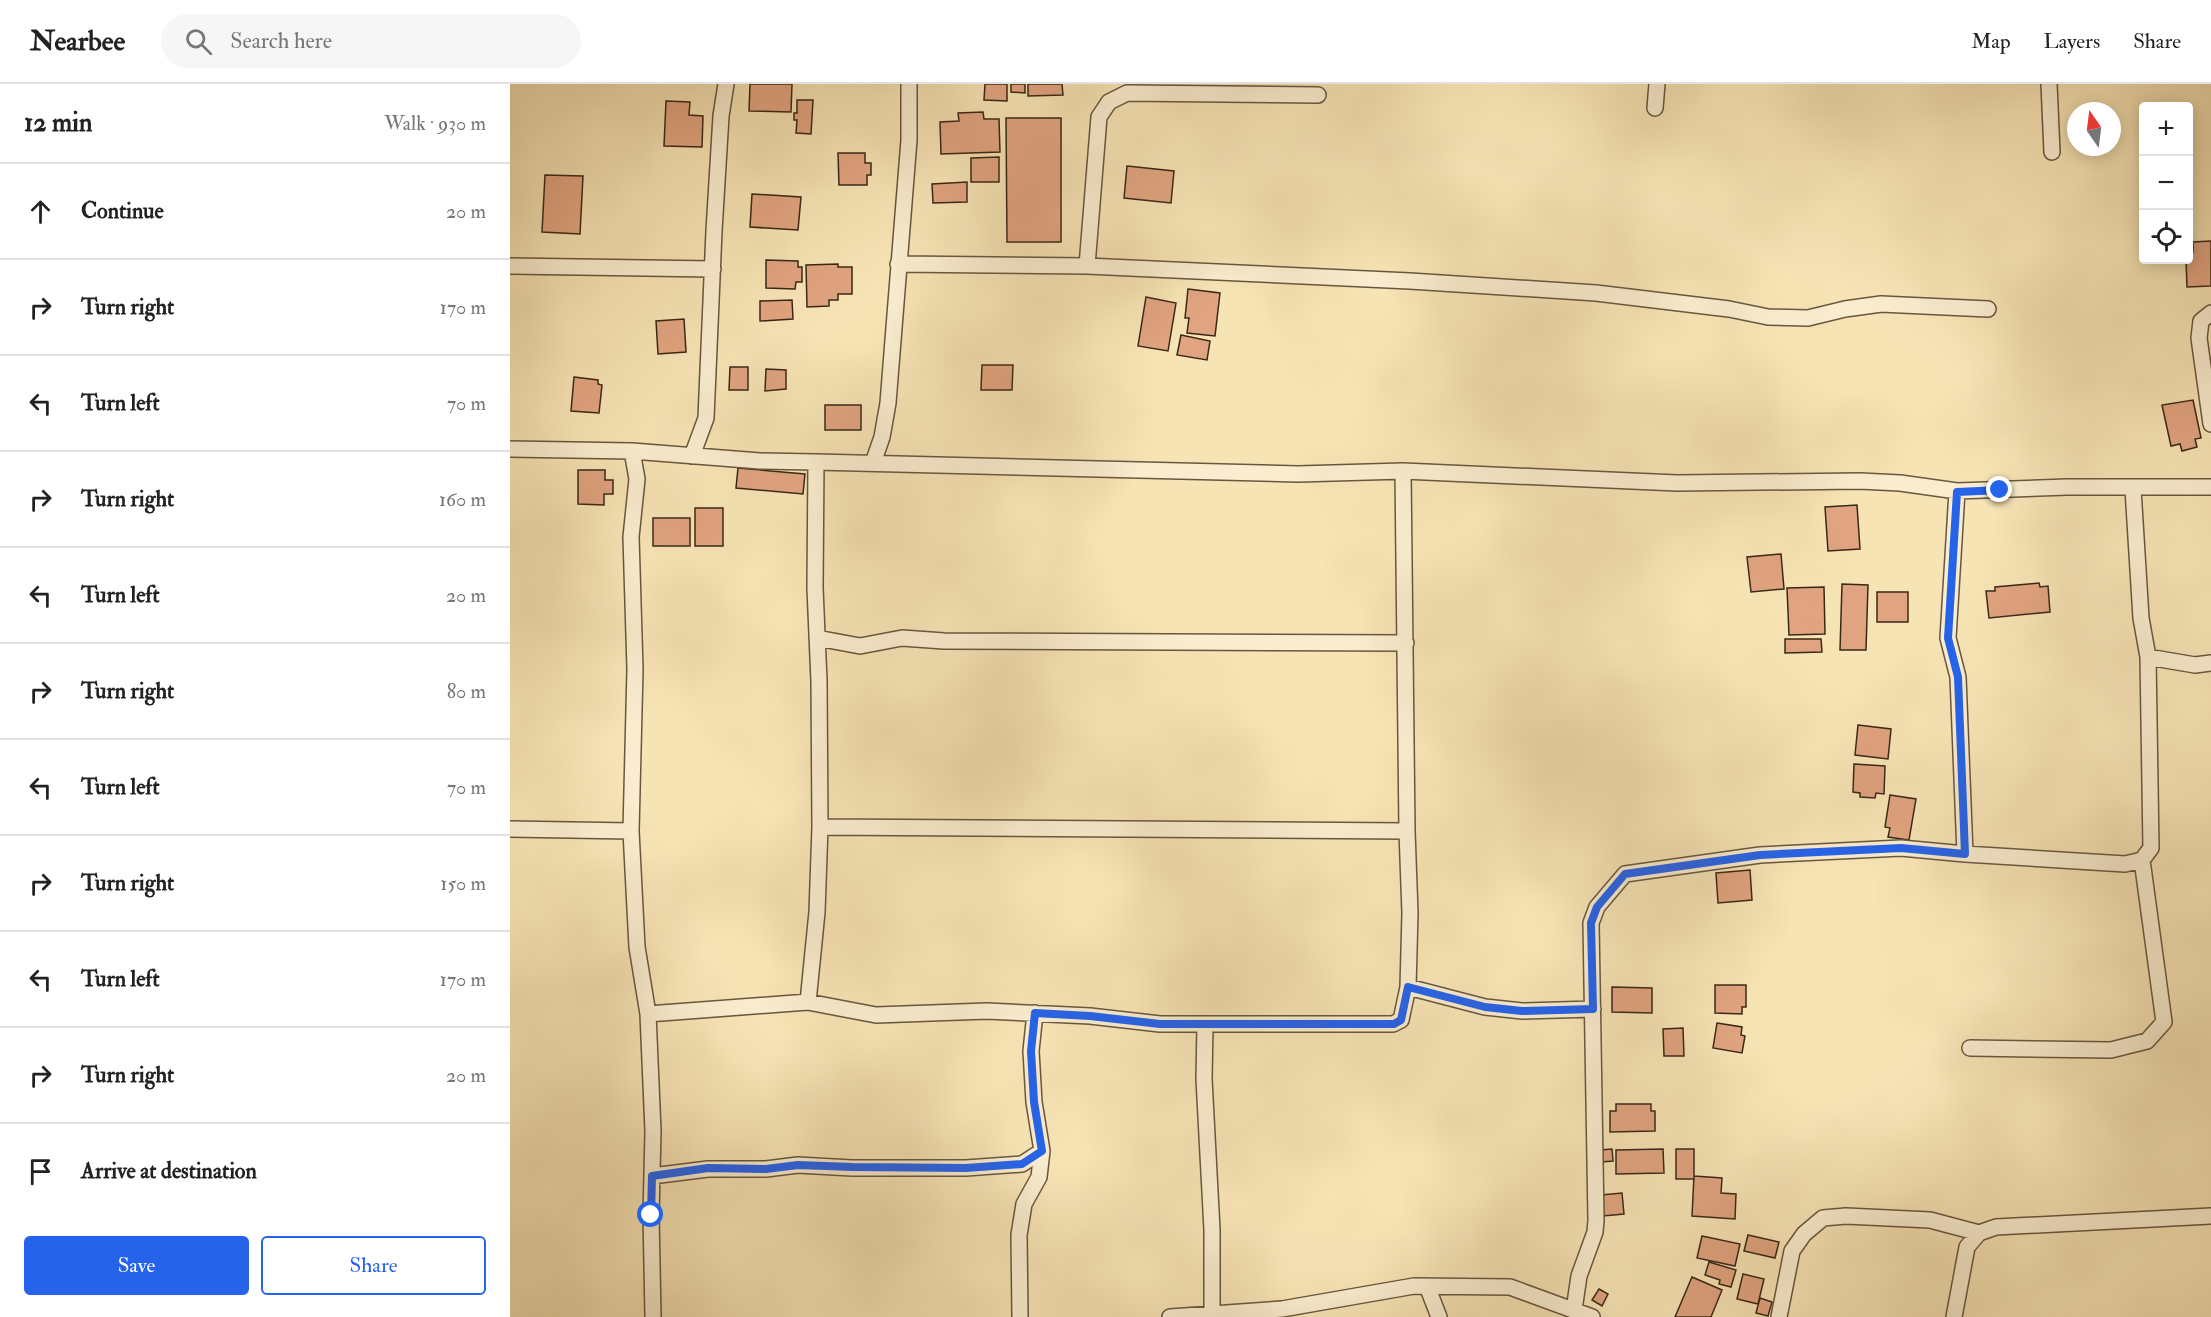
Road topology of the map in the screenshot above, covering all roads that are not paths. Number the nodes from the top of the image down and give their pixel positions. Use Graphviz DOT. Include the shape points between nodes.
graph roads {
  1 [pos="725,84"];
  2 [pos="909,84"];
  3 [pos="1657,84"];
  4 [pos="2049,84"];
  5 [pos="1318,95"];
  6 [pos="1655,108"];
  7 [pos="2052,152"];
  8 [pos="898,264"];
  9 [pos="510,266"];
  10 [pos="1087,266"];
  11 [pos="713,269"];
  12 [pos="1988,309"];
  13 [pos="2211,313"];
  14 [pos="2211,424"];
  15 [pos="510,449"];
  16 [pos="632,451"];
  17 [pos="692,456"];
  18 [pos="816,462"];
  19 [pos="873,463"];
  20 [pos="1403,471"];
  21 [pos="2211,487"];
  22 [pos="2133,489"];
  23 [pos="1957,492"];
  24 [pos="818,638"];
  25 [pos="1406,643"];
  26 [pos="2148,657"];
  27 [pos="2211,663"];
  28 [pos="820,827"];
  29 [pos="510,829"];
  30 [pos="631,831"];
  31 [pos="1407,831"];
  32 [pos="1965,854"];
  33 [pos="2142,860"];
  34 [pos="1408,987"];
  35 [pos="808,1002"];
  36 [pos="1593,1009"];
  37 [pos="1035,1013"];
  38 [pos="648,1014"];
  39 [pos="1205,1024"];
  40 [pos="1970,1048"];
  41 [pos="1042,1151"];
  42 [pos="652,1176"];
  43 [pos="2211,1216"];
  44 [pos="1979,1233"];
  45 [pos="1427,1286"];
  46 [pos="1574,1310"];
  47 [pos="1212,1314"];
  48 [pos="653,1317"];
  49 [pos="1020,1317"];
  50 [pos="1170,1317"];
  51 [pos="1439,1317"];
  52 [pos="1592,1317"];
  53 [pos="1779,1317"];
  54 [pos="1954,1317"];
  1 -- 11 [label="street"];
  2 -- 8 [label="street" via="909,140"];
  3 -- 6 [label="street"];
  4 -- 7 [label="street"];
  5 -- 10 [label="street" via="1127,93 1108,102 1099,117"];
  8 -- 10 [label="street"];
  8 -- 19 [label="street" via="888,403"];
  9 -- 11 [label="street"];
  10 -- 12 [label="street" via="1596,293 1729,309 1768,318 1808,318 1881,304"];
  11 -- 17 [label="street" via="706,418"];
  13 -- 14 [label="street" via="2201,321 2199,338"];
  15 -- 16 [label="street"];
  16 -- 17 [label="street"];
  16 -- 30 [label="street" via="637,479 632,537 635,669"];
  17 -- 18 [label="street"];
  18 -- 19 [label="street"];
  18 -- 24 [label="street"];
  19 -- 20 [label="street" via="1298,474"];
  20 -- 23 [label="street" via="1677,483 1900,483"];
  20 -- 25 [label="street"];
  21 -- 22 [label="street"];
  22 -- 23 [label="street" via="2067,487"];
  22 -- 26 [label="street" via="2141,618"];
  23 -- 32 [label="street" via="1948,638 1958,677"];
  24 -- 25 [label="street" via="860,646 902,638"];
  24 -- 28 [label="street"];
  25 -- 31 [label="street"];
  26 -- 27 [label="street" via="2195,665"];
  26 -- 33 [label="street" via="2151,848"];
  28 -- 31 [label="street"];
  28 -- 35 [label="street"];
  29 -- 30 [label="street"];
  30 -- 38 [label="street" via="637,947"];
  31 -- 34 [label="street"];
  32 -- 33 [label="street" via="2125,864"];
  32 -- 36 [label="street" via="1901,848 1760,855 1625,874 1597,907 1591,923"];
  33 -- 40 [label="street" via="2164,1022 2147,1041 2111,1050"];
  34 -- 36 [label="street" via="1485,1007 1522,1011"];
  34 -- 39 [label="street" via="1401,1020 1394,1024"];
  35 -- 37 [label="street" via="876,1015"];
  35 -- 38 [label="street"];
  36 -- 46 [label="street" via="1596,1220"];
  37 -- 39 [label="street"];
  37 -- 41 [label="street" via="1031,1051"];
  38 -- 42 [label="street"];
  39 -- 47 [label="street"];
  41 -- 42 [label="street" via="1022,1164 966,1168 798,1165 708,1168"];
  41 -- 49 [label="street" via="1039,1177 1024,1204 1019,1235"];
  42 -- 48 [label="street"];
  43 -- 44 [label="street" via="1996,1227"];
  44 -- 53 [label="street" via="1930,1220 1823,1218 1792,1251"];
  44 -- 54 [label="street" via="1967,1247"];
  45 -- 46 [label="street" via="1510,1287"];
  45 -- 47 [label="street" via="1282,1309"];
  45 -- 51 [label="street"];
  46 -- 52 [label="street"];
  47 -- 50 [label="street"];
}
